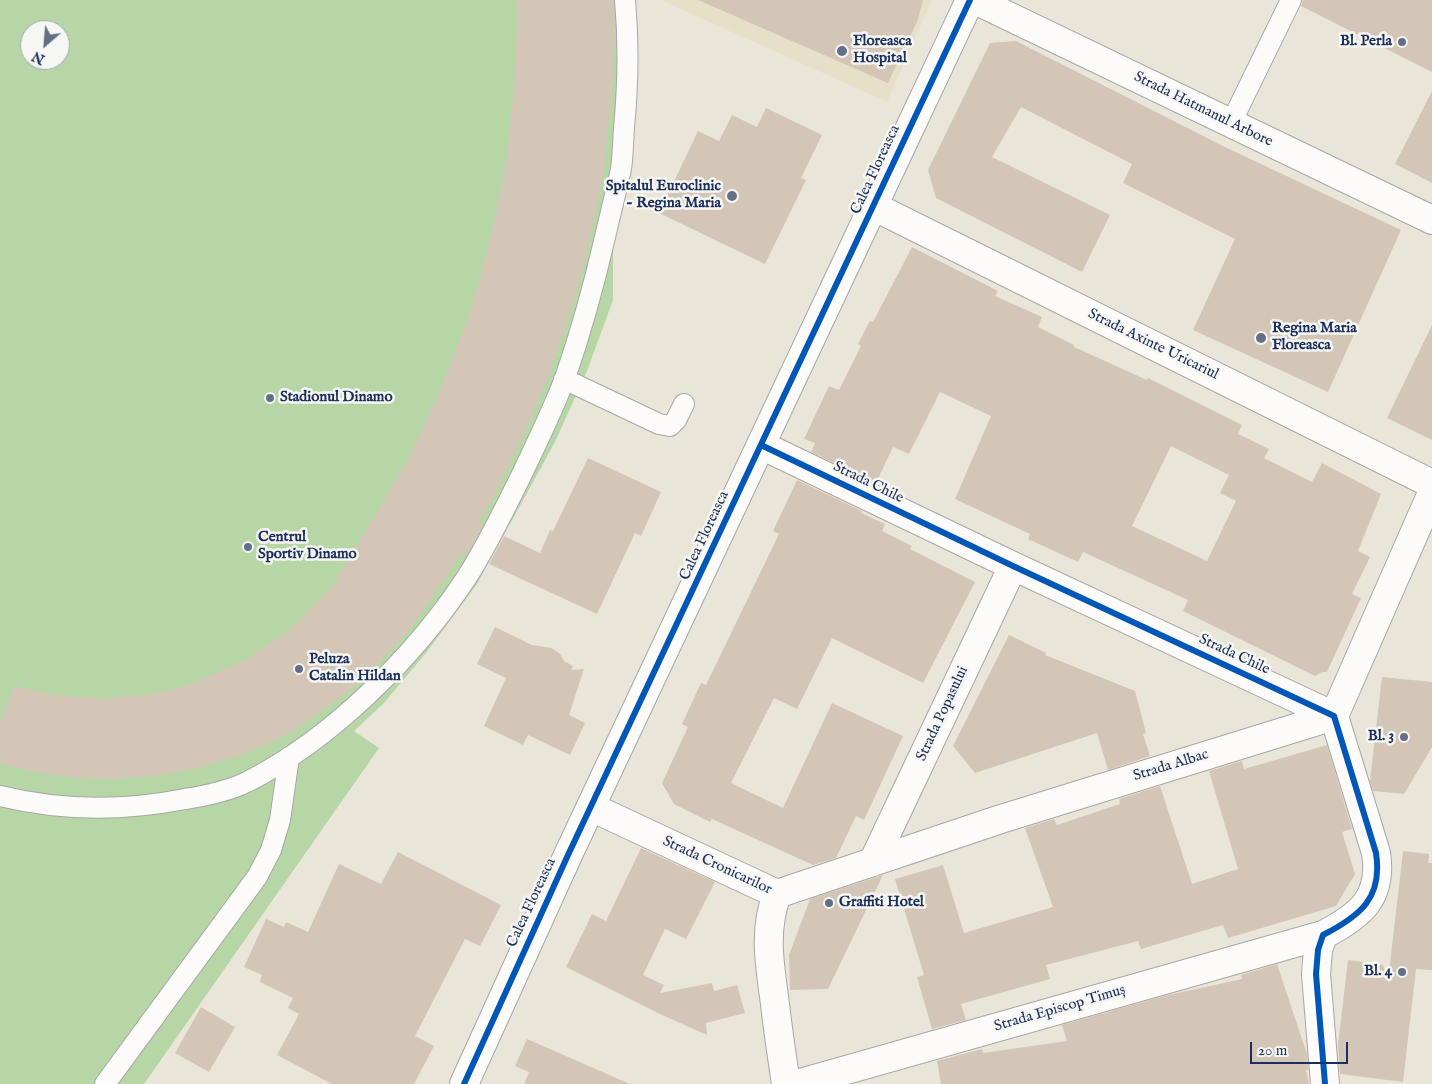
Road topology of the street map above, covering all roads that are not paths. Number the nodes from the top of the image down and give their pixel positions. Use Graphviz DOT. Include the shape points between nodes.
graph roads {
  1 [pos="625,0"];
  2 [pos="970,0"];
  3 [pos="975,0"];
  4 [pos="1291,0"];
  5 [pos="1231,123"];
  6 [pos="873,206"];
  7 [pos="1432,220"];
  8 [pos="564,379"];
  9 [pos="684,404"];
  10 [pos="762,445"];
  11 [pos="1432,484"];
  12 [pos="1432,493"];
  13 [pos="1014,566"];
  14 [pos="1334,716"];
  15 [pos="289,757"];
  16 [pos="0,796"];
  17 [pos="591,807"];
  18 [pos="873,862"];
  19 [pos="777,894"];
  20 [pos="1323,935"];
  21 [pos="105,1084"];
  22 [pos="464,1084"];
  23 [pos="786,1084"];
  24 [pos="797,1084"];
  25 [pos="1325,1084"];
  1 -- 8 [label="lane" via="628,92 621,168 589,301"];
  2 -- 6 [label="street, Calea Floreasca"];
  3 -- 5 [label="street, Strada Hatmanul Arbore"];
  4 -- 5 [label="lane"];
  5 -- 7 [label="street, Strada Hatmanul Arbore"];
  6 -- 10 [label="street, Calea Floreasca"];
  6 -- 11 [label="street, Strada Axinte Uricariul"];
  8 -- 9 [label="lane" via="659,424 670,426"];
  8 -- 15 [label="lane" via="506,507 467,576 418,643 373,690"];
  10 -- 13 [label="street, Strada Chile"];
  10 -- 17 [label="street, Calea Floreasca"];
  12 -- 14 [label="street"];
  13 -- 14 [label="street, Strada Chile"];
  13 -- 18 [label="street, Strada Popasului"];
  14 -- 18 [label="street, Strada Albac"];
  14 -- 20 [label="street" via="1378,869 1376,886 1366,905 1344,924"];
  15 -- 16 [label="lane" via="245,783 204,796 154,805 69,808"];
  15 -- 21 [label="lane" via="280,820 271,850 257,877"];
  17 -- 19 [label="street, Strada Cronicarilor"];
  17 -- 22 [label="street, Calea Floreasca"];
  18 -- 19 [label="street, Strada Albac"];
  19 -- 23 [label="street, Strada Cronicarilor" via="769,923 768,954"];
  20 -- 24 [label="street, Strada Episcop Timuș"];
  20 -- 25 [label="street" via="1316,974"];
}
